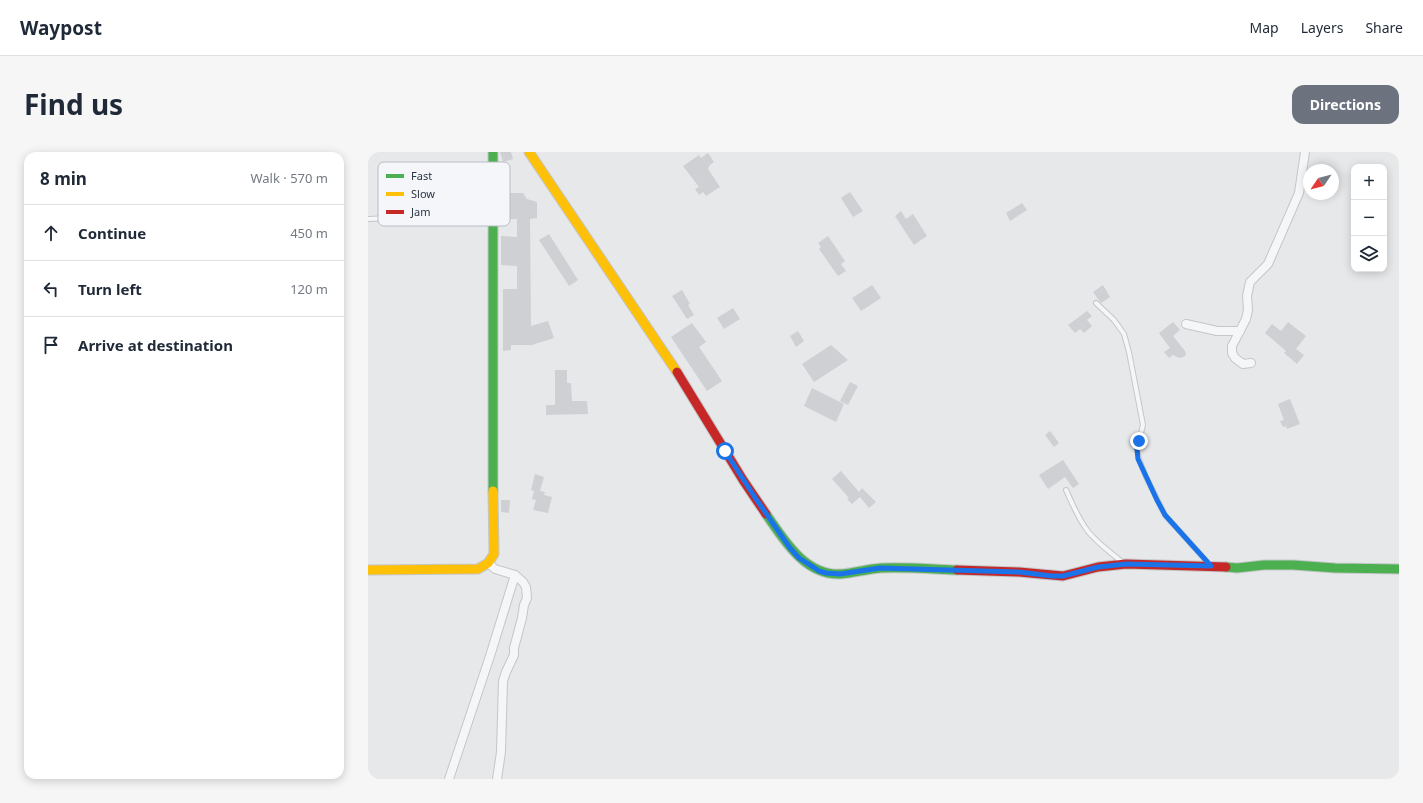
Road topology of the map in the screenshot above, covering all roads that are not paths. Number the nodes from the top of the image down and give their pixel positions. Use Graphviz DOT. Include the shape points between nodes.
graph roads {
  1 [pos="493,152"];
  2 [pos="529,152"];
  3 [pos="1305,152"];
  4 [pos="493,162"];
  5 [pos="368,219"];
  6 [pos="378,219"];
  7 [pos="492,226"];
  8 [pos="1096,303"];
  9 [pos="1186,324"];
  10 [pos="1240,331"];
  11 [pos="1251,363"];
  12 [pos="1066,490"];
  13 [pos="488,563"];
  14 [pos="1126,564"];
  15 [pos="1211,566"];
  16 [pos="1399,569"];
  17 [pos="368,570"];
  18 [pos="515,575"];
  19 [pos="449,779"];
  20 [pos="497,779"];
  1 -- 4 [label="street"];
  2 -- 14 [label="street" via="668,357 754,496 799,558 819,571 840,574 880,568 1019,572 1063,576 1098,567"];
  3 -- 10 [label="street" via="1299,193 1268,264 1250,282 1248,310"];
  5 -- 6 [label="lane"];
  7 -- 13 [label="street" via="492,455 495,542 494,554"];
  8 -- 15 [label="lane" via="1124,334 1129,352 1143,425 1137,449 1138,459 1165,515"];
  9 -- 10 [label="street" via="1217,331"];
  10 -- 11 [label="street" via="1232,346 1232,353 1243,364"];
  12 -- 14 [label="lane" via="1087,530"];
  13 -- 17 [label="street" via="478,569 466,570"];
  13 -- 18 [label="street" via="500,571"];
  14 -- 15 [label="street"];
  15 -- 16 [label="street" via="1238,568 1293,565"];
  18 -- 19 [label="street"];
  18 -- 20 [label="street" via="526,587 527,598 514,655 504,681 501,752"];
}
